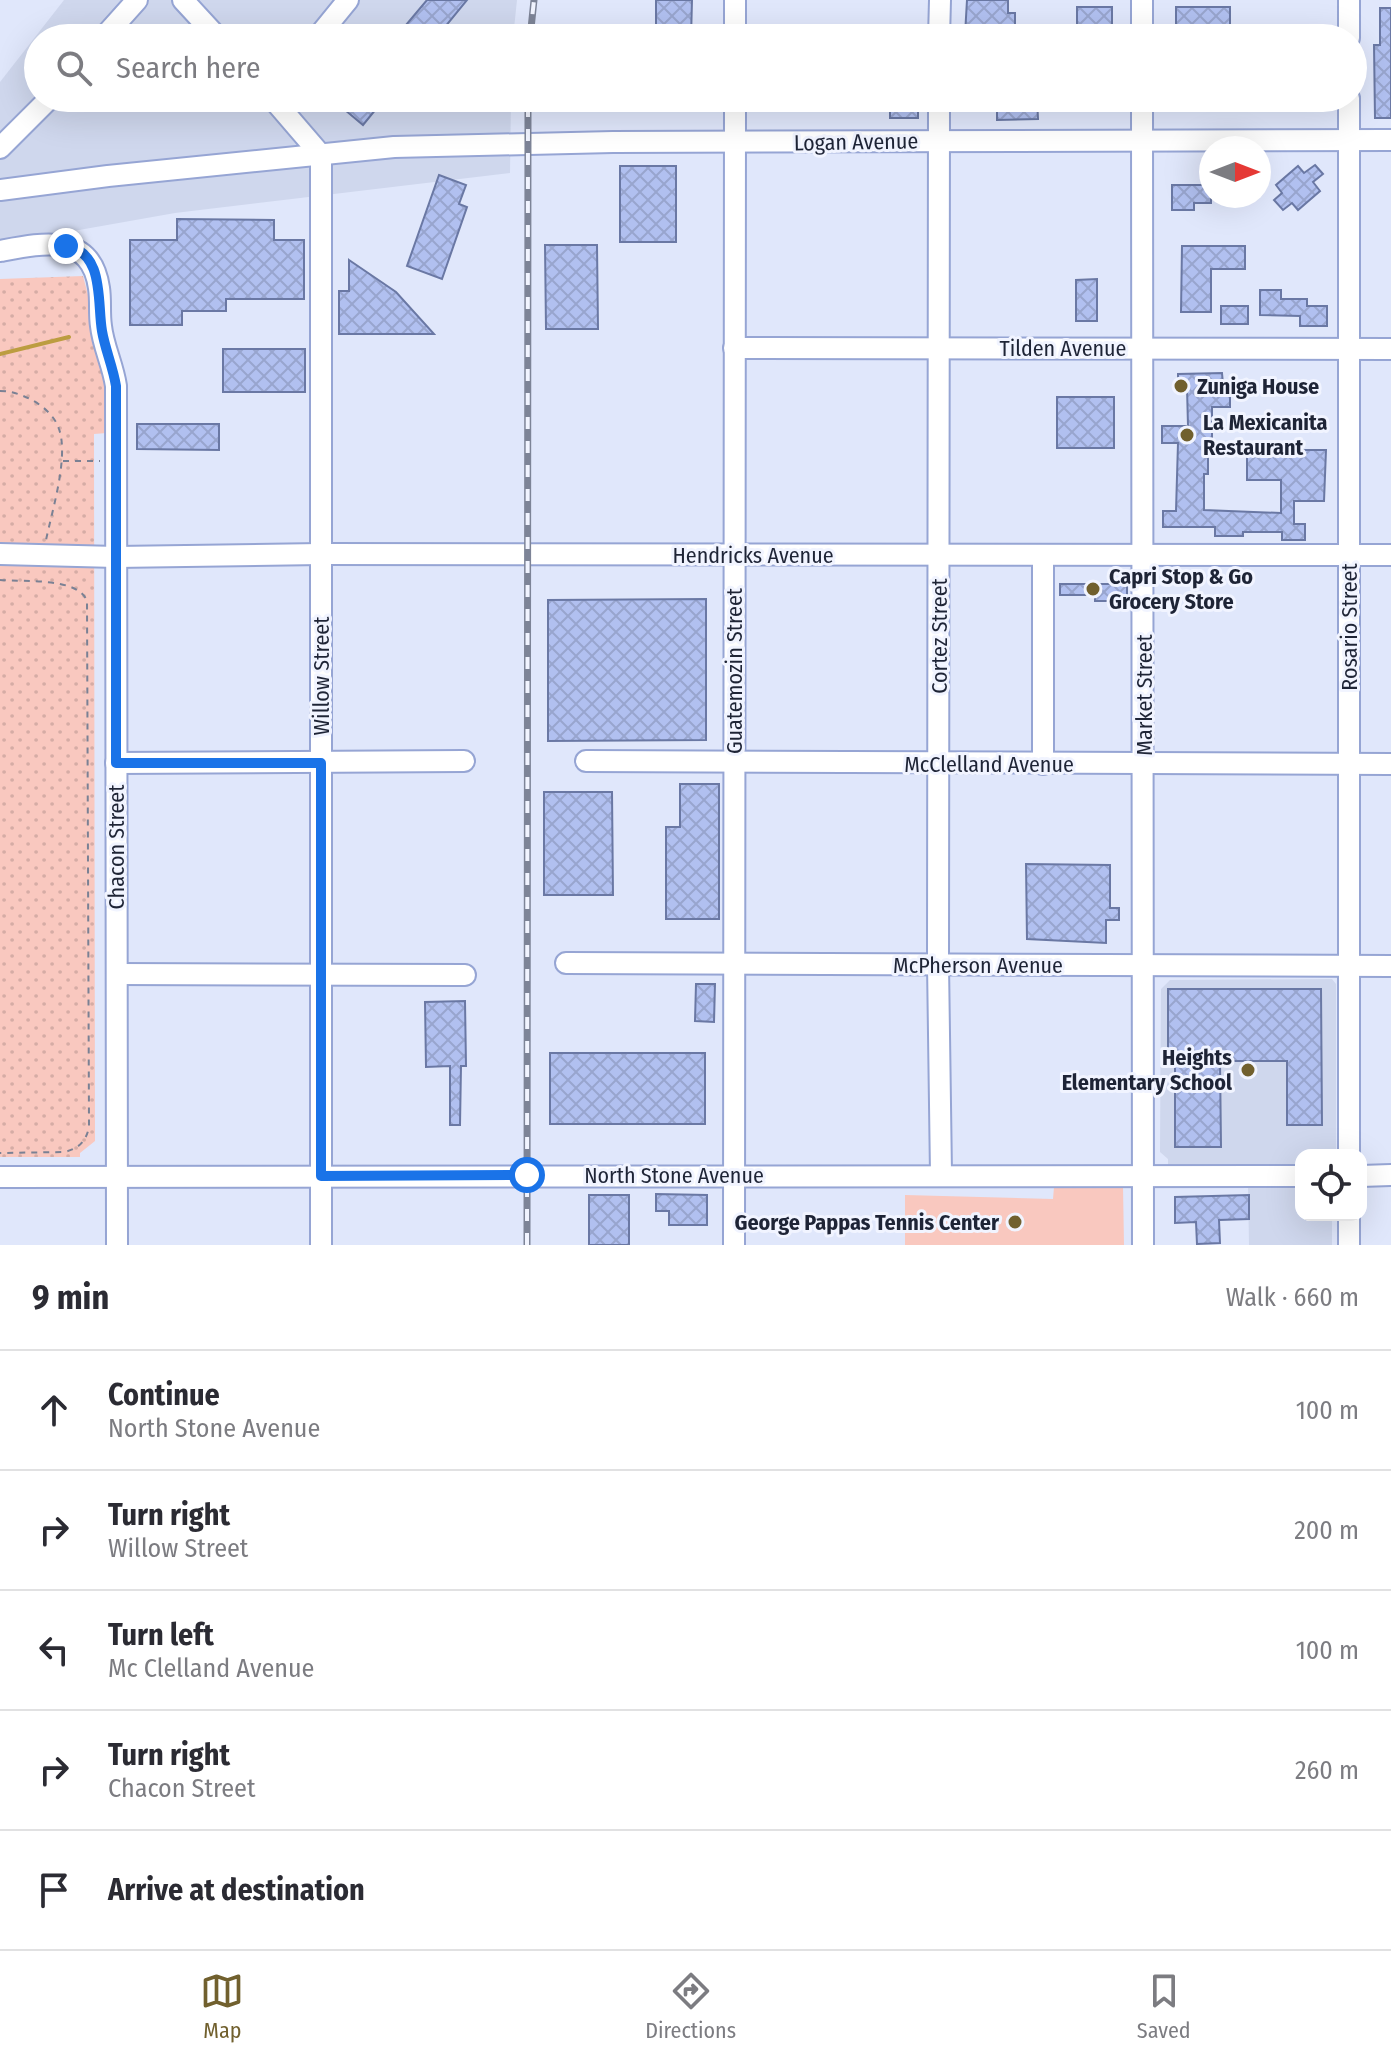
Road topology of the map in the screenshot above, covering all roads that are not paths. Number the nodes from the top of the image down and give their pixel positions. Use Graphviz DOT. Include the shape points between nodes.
graph roads {
  1 [pos="137,0"];
  2 [pos="183,0"];
  3 [pos="348,0"];
  4 [pos="735,0"];
  5 [pos="940,0"];
  6 [pos="1142,0"];
  7 [pos="1349,0"];
  8 [pos="116,24"];
  9 [pos="205,24"];
  10 [pos="328,24"];
  11 [pos="735,24"];
  12 [pos="939,24"];
  13 [pos="1142,24"];
  14 [pos="1349,24"];
  15 [pos="36,112"];
  16 [pos="284,112"];
  17 [pos="735,112"];
  18 [pos="939,112"];
  19 [pos="1142,112"];
  20 [pos="1349,112"];
  21 [pos="1349,140"];
  22 [pos="1391,140"];
  23 [pos="939,141"];
  24 [pos="1143,142"];
  25 [pos="735,143"];
  26 [pos="0,148"];
  27 [pos="321,155"];
  28 [pos="0,190"];
  29 [pos="0,251"];
  30 [pos="734,348"];
  31 [pos="939,348"];
  32 [pos="1143,348"];
  33 [pos="1349,349"];
  34 [pos="1391,349"];
  35 [pos="0,554"];
  36 [pos="321,554"];
  37 [pos="734,555"];
  38 [pos="939,555"];
  39 [pos="1043,555"];
  40 [pos="1144,555"];
  41 [pos="1349,555"];
  42 [pos="1391,555"];
  43 [pos="116,557"];
  44 [pos="464,761"];
  45 [pos="586,761"];
  46 [pos="116,763"];
  47 [pos="321,763"];
  48 [pos="734,764"];
  49 [pos="940,764"];
  50 [pos="1043,764"];
  51 [pos="1349,764"];
  52 [pos="1391,764"];
  53 [pos="1143,765"];
  54 [pos="566,963"];
  55 [pos="734,964"];
  56 [pos="938,964"];
  57 [pos="1143,965"];
  58 [pos="1349,965"];
  59 [pos="1391,966"];
  60 [pos="117,974"];
  61 [pos="321,974"];
  62 [pos="465,975"];
  63 [pos="1349,1149"];
  64 [pos="941,1174"];
  65 [pos="734,1175"];
  66 [pos="1391,1175"];
  67 [pos="321,1176"];
  68 [pos="1143,1176"];
  69 [pos="1295,1176"];
  70 [pos="1367,1176"];
  71 [pos="0,1177"];
  72 [pos="117,1177"];
  73 [pos="1349,1221"];
  74 [pos="117,1245"];
  75 [pos="321,1245"];
  76 [pos="734,1245"];
  77 [pos="1143,1245"];
  78 [pos="1349,1245"];
  1 -- 8 [label="street"];
  2 -- 9 [label="street"];
  3 -- 10 [label="street"];
  4 -- 11 [label="street"];
  5 -- 12 [label="street"];
  6 -- 13 [label="street"];
  7 -- 14 [label="street"];
  15 -- 26 [label="street"];
  16 -- 27 [label="street"];
  17 -- 25 [label="street, Guatemozin Street"];
  18 -- 23 [label="street, Cortez Street"];
  19 -- 24 [label="street, Market Street"];
  20 -- 21 [label="street, Rosario Street"];
  21 -- 22 [label="street, Logan Avenue"];
  21 -- 24 [label="street, Logan Avenue"];
  21 -- 33 [label="street, Rosario Street"];
  23 -- 24 [label="street, Logan Avenue"];
  23 -- 25 [label="street, Logan Avenue"];
  23 -- 31 [label="street, Cortez Street"];
  24 -- 32 [label="street, Market Street"];
  25 -- 27 [label="street, Logan Avenue" via="528,143"];
  25 -- 30 [label="street, Guatemozin Street"];
  27 -- 28 [label="street, Logan Avenue"];
  27 -- 36 [label="street, Willow Street"];
  29 -- 43 [label="street, Chacon Street" via="72,247 84,253 97,278 101,329 116,386"];
  30 -- 31 [label="street, Tilden Avenue"];
  30 -- 37 [label="street, Guatemozin Street"];
  31 -- 32 [label="street, Tilden Avenue"];
  31 -- 38 [label="street, Cortez Street"];
  32 -- 33 [label="street, Tilden Avenue"];
  32 -- 40 [label="street, Market Street"];
  33 -- 34 [label="street, Tilden Avenue"];
  33 -- 41 [label="street, Rosario Street"];
  35 -- 43 [label="street, Hendricks Avenue"];
  36 -- 37 [label="street, Hendricks Avenue"];
  36 -- 43 [label="street, Hendricks Avenue"];
  36 -- 47 [label="street, Willow Street"];
  37 -- 38 [label="street, Hendricks Avenue"];
  37 -- 48 [label="street, Guatemozin Street"];
  38 -- 39 [label="street, Hendricks Avenue"];
  38 -- 49 [label="street, Cortez Street"];
  39 -- 40 [label="street, Hendricks Avenue"];
  39 -- 50 [label="street"];
  40 -- 41 [label="street, Hendricks Avenue"];
  40 -- 53 [label="street, Market Street"];
  41 -- 42 [label="street, Hendricks Avenue"];
  41 -- 51 [label="street, Rosario Street"];
  43 -- 46 [label="street, Chacon Street"];
  44 -- 47 [label="street"];
  45 -- 48 [label="street, McClelland Avenue"];
  46 -- 47 [label="street"];
  46 -- 60 [label="street, Chacon Street"];
  47 -- 61 [label="street, Willow Street"];
  48 -- 49 [label="street, McClelland Avenue"];
  48 -- 55 [label="street, Guatemozin Street"];
  49 -- 50 [label="street, McClelland Avenue"];
  49 -- 56 [label="street, Cortez Street"];
  50 -- 53 [label="street, McClelland Avenue"];
  51 -- 52 [label="street, McClelland Avenue"];
  51 -- 53 [label="street, McClelland Avenue"];
  51 -- 58 [label="street, Rosario Street"];
  53 -- 57 [label="street, Market Street"];
  54 -- 55 [label="street, McPherson Avenue"];
  55 -- 56 [label="street, McPherson Avenue"];
  55 -- 65 [label="street, Guatemozin Street"];
  56 -- 57 [label="street, McPherson Avenue"];
  56 -- 64 [label="street, Cortez Street"];
  57 -- 58 [label="street, McPherson Avenue"];
  57 -- 68 [label="street, Market Street"];
  58 -- 59 [label="street, McPherson Avenue"];
  58 -- 63 [label="street, Rosario Street"];
  60 -- 61 [label="street"];
  60 -- 72 [label="street, Chacon Street"];
  61 -- 62 [label="street"];
  61 -- 67 [label="street, Willow Street"];
  64 -- 65 [label="street, North Stone Avenue"];
  64 -- 68 [label="street, North Stone Avenue"];
  65 -- 67 [label="street, North Stone Avenue"];
  65 -- 76 [label="street, Guatemozin Street"];
  66 -- 70 [label="street"];
  67 -- 72 [label="street, North Stone Avenue"];
  67 -- 75 [label="street, Willow Street"];
  68 -- 69 [label="street, North Stone Avenue"];
  68 -- 77 [label="street, Market Street"];
  71 -- 72 [label="street, North Stone Avenue"];
  72 -- 74 [label="street, Chacon Street"];
  73 -- 78 [label="street"];
}
